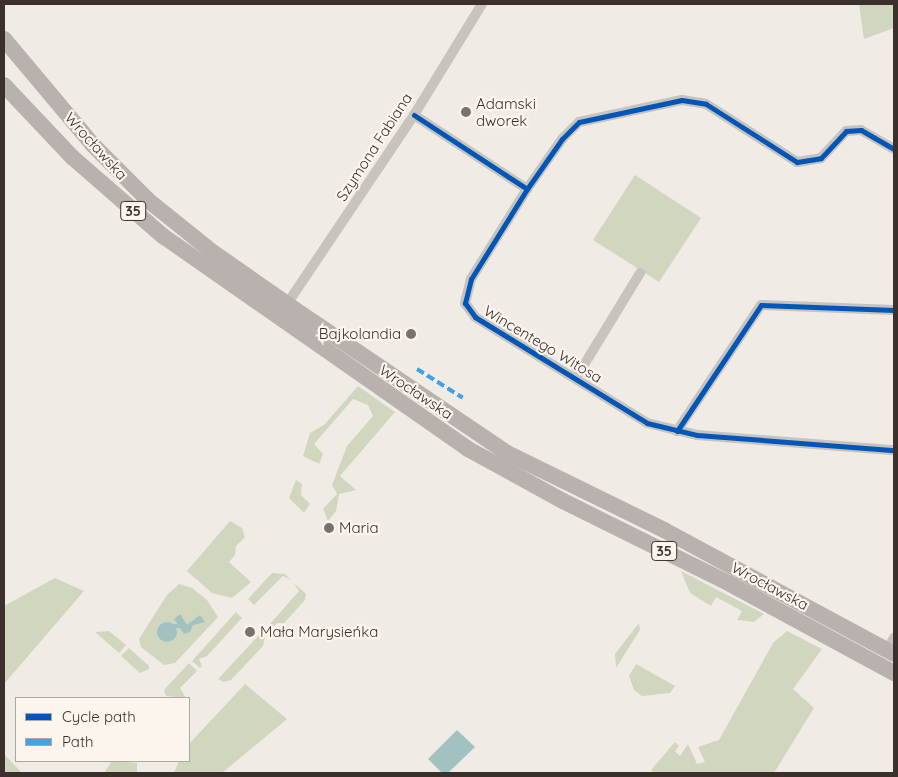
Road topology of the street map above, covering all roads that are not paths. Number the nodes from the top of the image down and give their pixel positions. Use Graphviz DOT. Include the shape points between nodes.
graph roads {
  1 [pos="482,4"];
  2 [pos="4,39"];
  3 [pos="4,85"];
  4 [pos="414,115"];
  5 [pos="894,149"];
  6 [pos="527,189"];
  7 [pos="640,273"];
  8 [pos="287,304"];
  9 [pos="894,310"];
  10 [pos="576,378"];
  11 [pos="677,431"];
  12 [pos="894,450"];
  13 [pos="892,647"];
  14 [pos="894,673"];
  1 -- 4 [label="street, Szymona Fabiana"];
  2 -- 8 [label="main road, Wrocławska / 35" via="93,145 149,201 214,253"];
  3 -- 14 [label="main road, Wrocławska / 35" via="72,157 164,236 468,448 555,498 730,584"];
  4 -- 6 [label="street"];
  4 -- 8 [label="street, Szymona Fabiana"];
  5 -- 6 [label="street, Wincentego Witosa" via="861,130 846,131 821,158 797,162 706,104 682,100 579,122 562,138"];
  6 -- 10 [label="street, Wincentego Witosa" via="471,279 465,303 475,317"];
  7 -- 10 [label="street, Wincentego Witosa"];
  8 -- 13 [label="main road, Wrocławska / 35" via="507,453"];
  9 -- 11 [label="street" via="760,305"];
  10 -- 11 [label="street, Wincentego Witosa" via="646,423"];
  11 -- 12 [label="street, Wincentego Witosa"];
}
